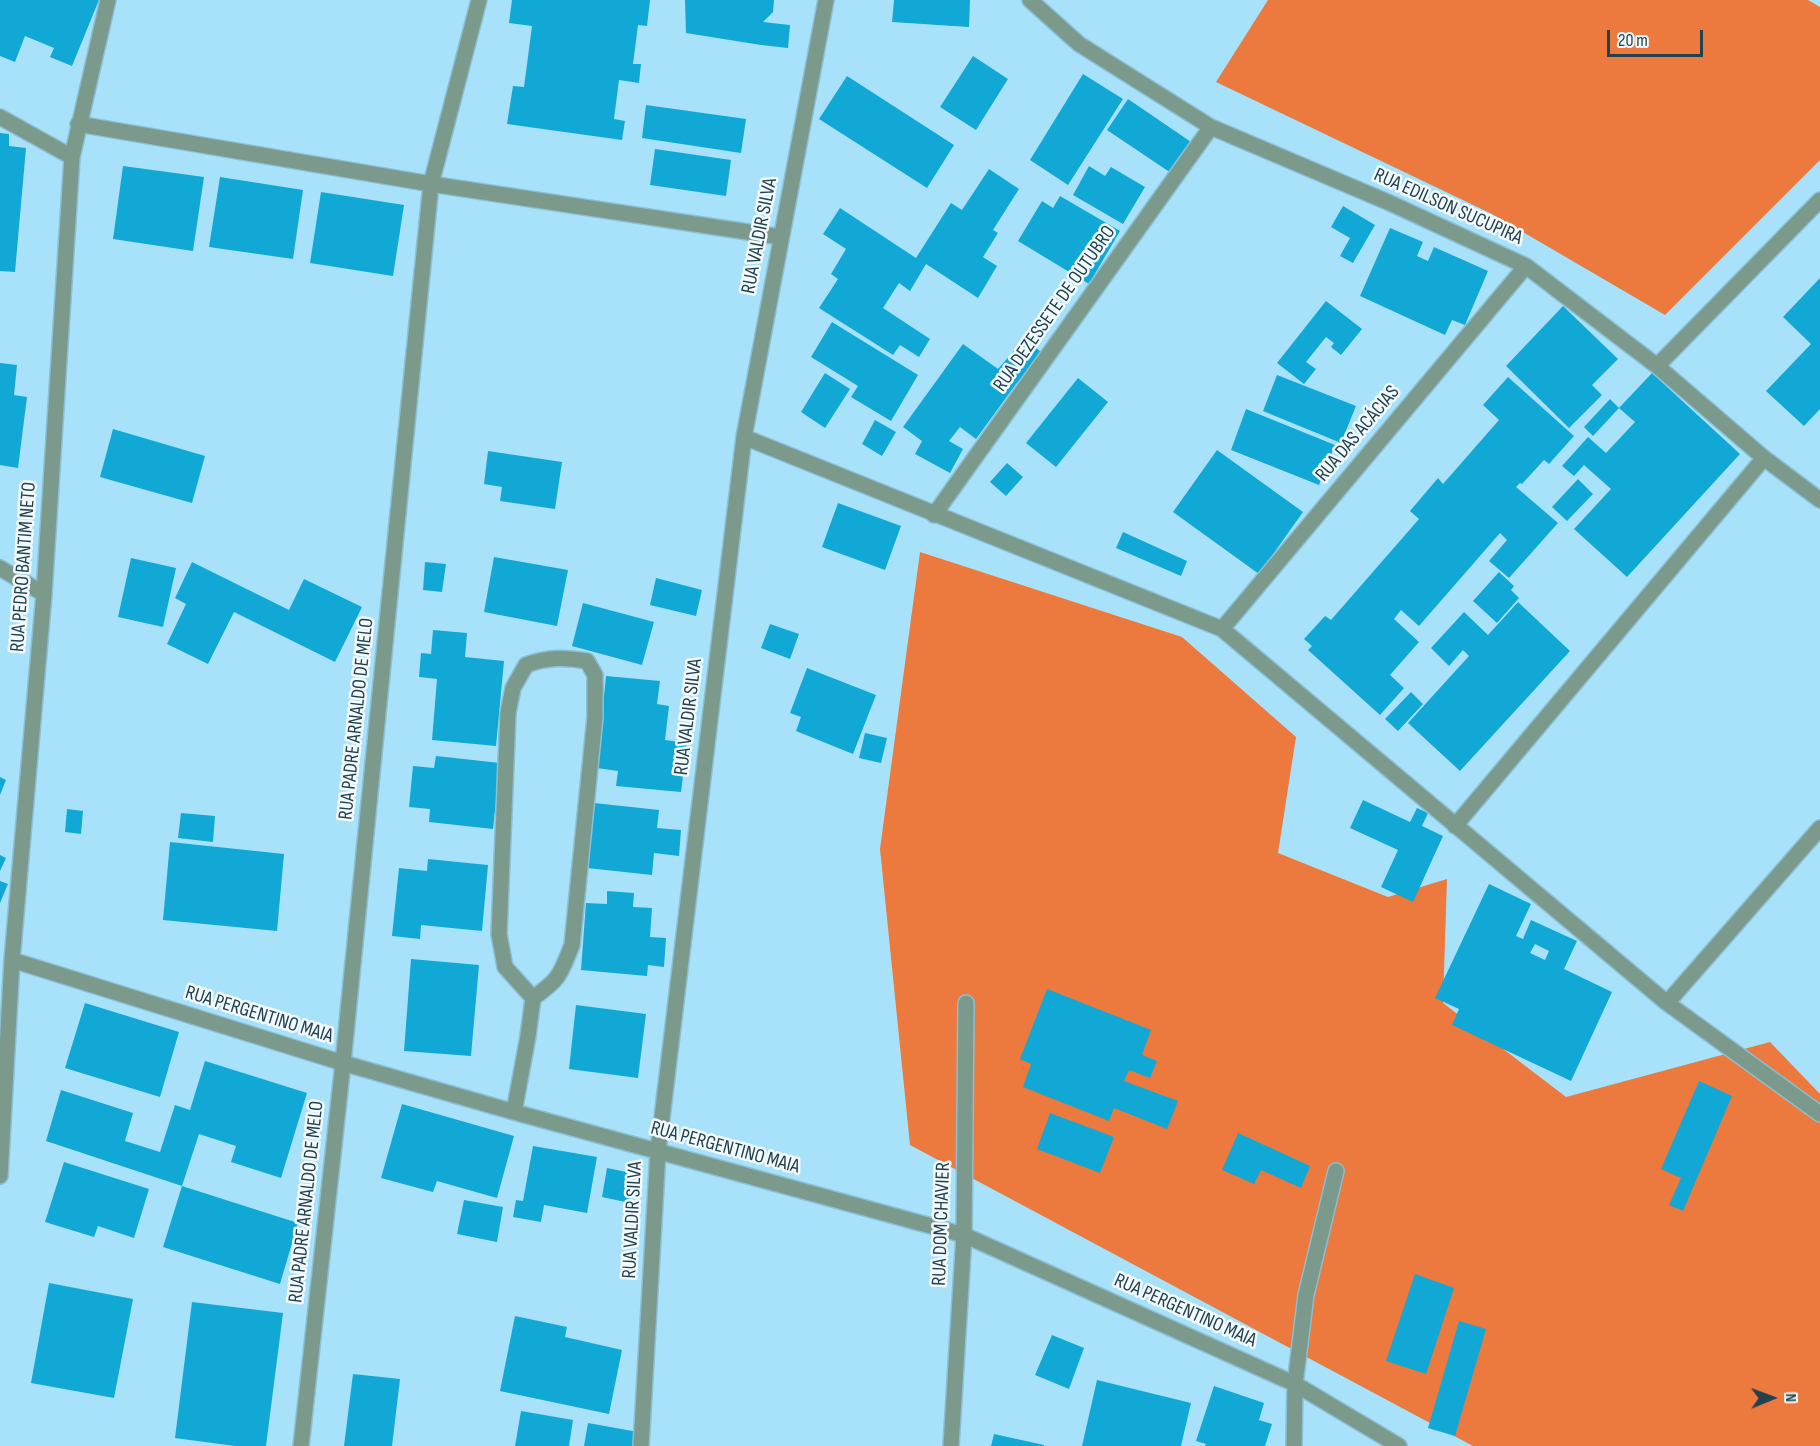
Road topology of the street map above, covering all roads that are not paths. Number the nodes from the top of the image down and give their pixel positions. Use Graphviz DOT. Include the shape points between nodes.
graph roads {
  1 [pos="108,0"];
  2 [pos="479,0"];
  3 [pos="826,0"];
  4 [pos="1030,0"];
  5 [pos="0,117"];
  6 [pos="78,124"];
  7 [pos="1211,127"];
  8 [pos="72,157"];
  9 [pos="431,184"];
  10 [pos="1820,200"];
  11 [pos="781,237"];
  12 [pos="1526,266"];
  13 [pos="1657,366"];
  14 [pos="744,437"];
  15 [pos="1764,458"];
  16 [pos="1820,500"];
  17 [pos="934,515"];
  18 [pos="0,568"];
  19 [pos="44,594"];
  20 [pos="1222,629"];
  21 [pos="1455,826"];
  22 [pos="1820,828"];
  23 [pos="12,960"];
  24 [pos="6,986"];
  25 [pos="533,998"];
  26 [pos="966,1004"];
  27 [pos="1667,1004"];
  28 [pos="343,1063"];
  29 [pos="514,1112"];
  30 [pos="1820,1114"];
  31 [pos="658,1151"];
  32 [pos="1336,1171"];
  33 [pos="0,1176"];
  34 [pos="964,1235"];
  35 [pos="1296,1384"];
  36 [pos="301,1446"];
  37 [pos="641,1446"];
  38 [pos="951,1446"];
  39 [pos="1294,1446"];
  40 [pos="1399,1446"];
  1 -- 6 [label="street, RUA PEDRO BANTIM NETO"];
  2 -- 9 [label="street, RUA PADRE ARNALDO DE MELO"];
  3 -- 11 [label="street, RUA VALDIR SILVA"];
  4 -- 7 [label="street, RUA EDILSON SUCUPIRA" via="1079,44"];
  5 -- 8 [label="street"];
  6 -- 8 [label="street, RUA PEDRO BANTIM NETO"];
  6 -- 9 [label="street"];
  7 -- 12 [label="street, RUA EDILSON SUCUPIRA"];
  7 -- 17 [label="street, RUA DEZESSETE DE OUTUBRO"];
  8 -- 19 [label="street, RUA PEDRO BANTIM NETO"];
  9 -- 11 [label="street"];
  9 -- 28 [label="street, RUA PADRE ARNALDO DE MELO"];
  10 -- 13 [label="street"];
  11 -- 14 [label="street, RUA VALDIR SILVA"];
  12 -- 13 [label="street, RUA EDILSON SUCUPIRA"];
  12 -- 20 [label="street, RUA DAS ACÁCIAS"];
  13 -- 15 [label="street, RUA EDILSON SUCUPIRA"];
  14 -- 17 [label="street"];
  14 -- 31 [label="street, RUA VALDIR SILVA"];
  15 -- 16 [label="street, RUA EDILSON SUCUPIRA"];
  15 -- 21 [label="street"];
  17 -- 20 [label="street"];
  18 -- 19 [label="street"];
  19 -- 23 [label="street, RUA PEDRO BANTIM NETO"];
  20 -- 21 [label="street"];
  21 -- 27 [label="street"];
  22 -- 27 [label="street"];
  23 -- 24 [label="street, RUA PEDRO BANTIM NETO"];
  23 -- 28 [label="street, RUA PERGENTINO MAIA"];
  24 -- 33 [label="street, RUA PEDRO BANTIM NETO"];
  25 -- 25 [label="street" via="505,967 499,934 508,713 513,688 526,665 567,657 587,662 595,675 595,717 572,945 560,975"];
  25 -- 29 [label="street"];
  26 -- 34 [label="street, RUA DOM CHAVIER"];
  27 -- 30 [label="street"];
  28 -- 29 [label="street, RUA PERGENTINO MAIA"];
  28 -- 36 [label="street, RUA PADRE ARNALDO DE MELO"];
  29 -- 31 [label="street, RUA PERGENTINO MAIA"];
  31 -- 34 [label="street, RUA PERGENTINO MAIA"];
  31 -- 37 [label="street, RUA VALDIR SILVA"];
  32 -- 35 [label="street" via="1306,1295"];
  34 -- 35 [label="street, RUA PERGENTINO MAIA"];
  34 -- 38 [label="street, RUA DOM CHAVIER"];
  35 -- 39 [label="street"];
  35 -- 40 [label="street, RUA PERGENTINO MAIA"];
}
